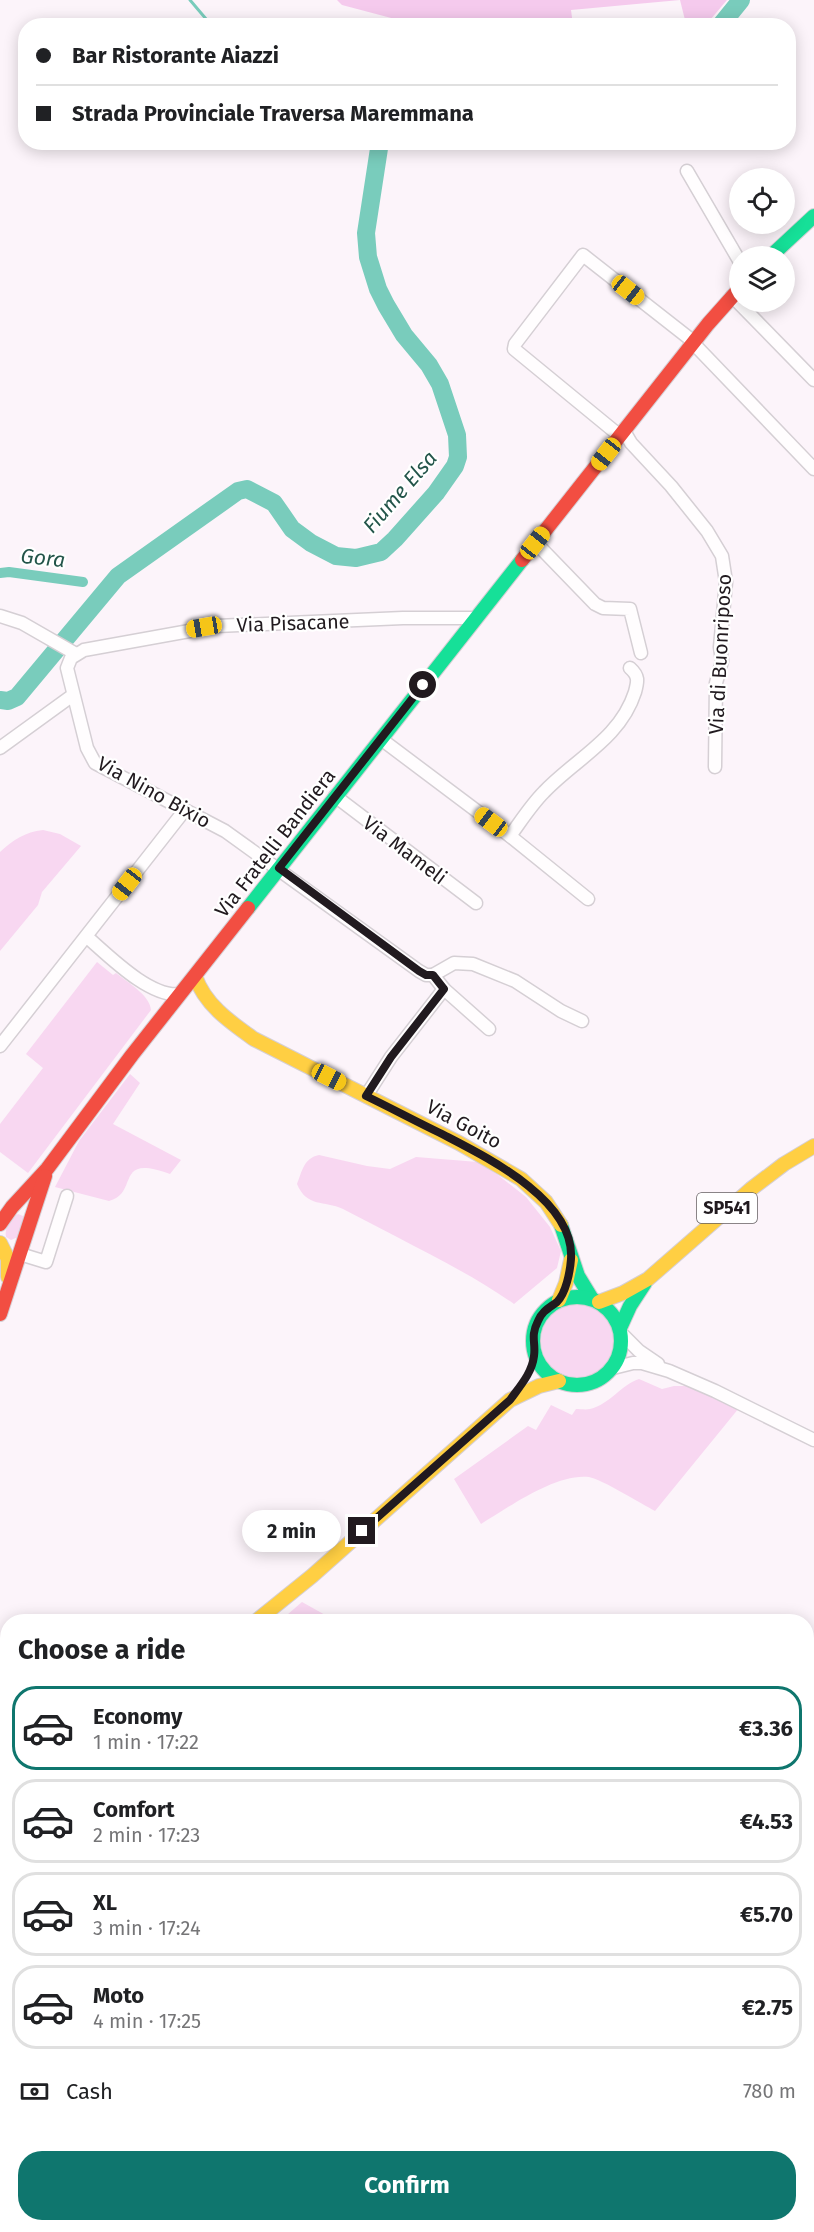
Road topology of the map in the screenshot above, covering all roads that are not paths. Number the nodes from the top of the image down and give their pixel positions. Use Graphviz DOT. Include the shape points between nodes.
graph roads {
  1 [pos="687,171"];
  2 [pos="814,216"];
  3 [pos="731,246"];
  4 [pos="782,246"];
  5 [pos="729,300"];
  6 [pos="754,312"];
  7 [pos="694,343"];
  8 [pos="814,380"];
  9 [pos="622,433"];
  10 [pos="814,469"];
  11 [pos="535,543"];
  12 [pos="0,616"];
  13 [pos="476,618"];
  14 [pos="71,651"];
  15 [pos="640,653"];
  16 [pos="630,668"];
  17 [pos="73,695"];
  18 [pos="381,739"];
  19 [pos="0,748"];
  20 [pos="715,767"];
  21 [pos="335,796"];
  22 [pos="184,811"];
  23 [pos="510,836"];
  24 [pos="279,868"];
  25 [pos="588,899"];
  26 [pos="476,903"];
  27 [pos="87,937"];
  28 [pos="433,975"];
  29 [pos="195,976"];
  30 [pos="148,987"];
  31 [pos="444,989"];
  32 [pos="180,994"];
  33 [pos="224,1016"];
  34 [pos="162,1018"];
  35 [pos="582,1021"];
  36 [pos="489,1029"];
  37 [pos="0,1047"];
  38 [pos="366,1096"];
  39 [pos="814,1146"];
  40 [pos="47,1169"];
  41 [pos="67,1196"];
  42 [pos="12,1207"];
  43 [pos="31,1216"];
  44 [pos="0,1224"];
  45 [pos="1,1244"];
  46 [pos="21,1250"];
  47 [pos="572,1257"];
  48 [pos="648,1279"];
  49 [pos="8,1287"];
  50 [pos="559,1300"];
  51 [pos="596,1301"];
  52 [pos="0,1314"];
  53 [pos="621,1330"];
  54 [pos="535,1354"];
  55 [pos="613,1368"];
  56 [pos="669,1371"];
  57 [pos="559,1382"];
  58 [pos="510,1400"];
  59 [pos="814,1440"];
  60 [pos="265,1614"];
  1 -- 3 [label="street"];
  2 -- 4 [label="main road"];
  5 -- 7 [label="main road, Via Fratelli Bandiera"];
  6 -- 8 [label="street"];
  7 -- 9 [label="main road, Via Fratelli Bandiera"];
  7 -- 9 [label="street, Via di Buonriposo" via="583,255 514,348"];
  7 -- 10 [label="street"];
  9 -- 11 [label="main road, Via Fratelli Bandiera"];
  9 -- 20 [label="street, Via di Buonriposo" via="671,486 722,556 726,582 722,661 716,683"];
  11 -- 13 [label="main road, Via Fratelli Bandiera"];
  11 -- 15 [label="street" via="595,604 630,609"];
  12 -- 14 [label="street"];
  13 -- 14 [label="street, Via Pisacane" via="217,626"];
  13 -- 18 [label="main road, Via Fratelli Bandiera"];
  14 -- 17 [label="street, Via Nino Bixio" via="67,665"];
  16 -- 23 [label="street" via="637,682 625,714 601,744 544,791"];
  17 -- 19 [label="street"];
  17 -- 22 [label="street, Via Nino Bixio" via="93,761"];
  18 -- 21 [label="main road, Via Fratelli Bandiera"];
  18 -- 23 [label="street"];
  21 -- 24 [label="main road, Via Fratelli Bandiera"];
  21 -- 26 [label="street, Via Mameli"];
  22 -- 24 [label="street, Via Nino Bixio" via="218,826"];
  22 -- 27 [label="street"];
  23 -- 25 [label="street"];
  24 -- 28 [label="street, Via Nino Bixio" via="419,971"];
  24 -- 29 [label="main road, Via Fratelli Bandiera"];
  27 -- 30 [label="street"];
  27 -- 37 [label="street"];
  28 -- 31 [label="street"];
  28 -- 35 [label="street" via="454,963 469,963 510,979"];
  29 -- 32 [label="main road, Via Fratelli Bandiera"];
  29 -- 33 [label="main road, Via Goito" via="201,993"];
  30 -- 32 [label="street" via="165,994"];
  30 -- 34 [label="street" via="159,1004"];
  31 -- 36 [label="street"];
  31 -- 38 [label="street"];
  32 -- 33 [label="main road, Via Goito"];
  32 -- 34 [label="main road, Via Fratelli Bandiera"];
  33 -- 38 [label="main road, Via Goito" via="254,1039"];
  34 -- 40 [label="main road, Via Fratelli Bandiera"];
  38 -- 47 [label="main road, Via Goito" via="484,1156 526,1183 560,1221"];
  39 -- 48 [label="main road, SP541" via="751,1189"];
  40 -- 42 [label="main road, Via Fratelli Bandiera"];
  40 -- 43 [label="main road, Via Fratelli Bandiera"];
  41 -- 46 [label="street" via="46,1262"];
  42 -- 43 [label="main road" via="24,1209"];
  42 -- 44 [label="main road, Via Fratelli Bandiera"];
  43 -- 46 [label="main road, Via Fratelli Bandiera"];
  45 -- 46 [label="main road"];
  45 -- 49 [label="main road, Via Fratelli Bandiera" via="8,1259"];
  46 -- 49 [label="main road, Via Fratelli Bandiera"];
  47 -- 50 [label="main road"];
  47 -- 51 [label="main road, Via Goito" via="578,1276"];
  48 -- 51 [label="main road, SP541" via="623,1293"];
  48 -- 53 [label="main road, SP541" via="634,1298"];
  49 -- 52 [label="main road, Via Fratelli Bandiera"];
  50 -- 51 [label="main road, SP541" via="580,1296"];
  50 -- 54 [label="main road" via="548,1307 534,1329"];
  51 -- 53 [label="main road" via="615,1318"];
  53 -- 55 [label="main road, SP541" via="621,1349"];
  53 -- 56 [label="street" via="639,1352"];
  54 -- 57 [label="main road" via="544,1370"];
  54 -- 58 [label="main road" via="527,1376"];
  55 -- 56 [label="street" via="638,1363"];
  55 -- 57 [label="main road" via="588,1384"];
  56 -- 59 [label="street"];
  57 -- 58 [label="main road" via="538,1386"];
  58 -- 60 [label="main road"];
}
